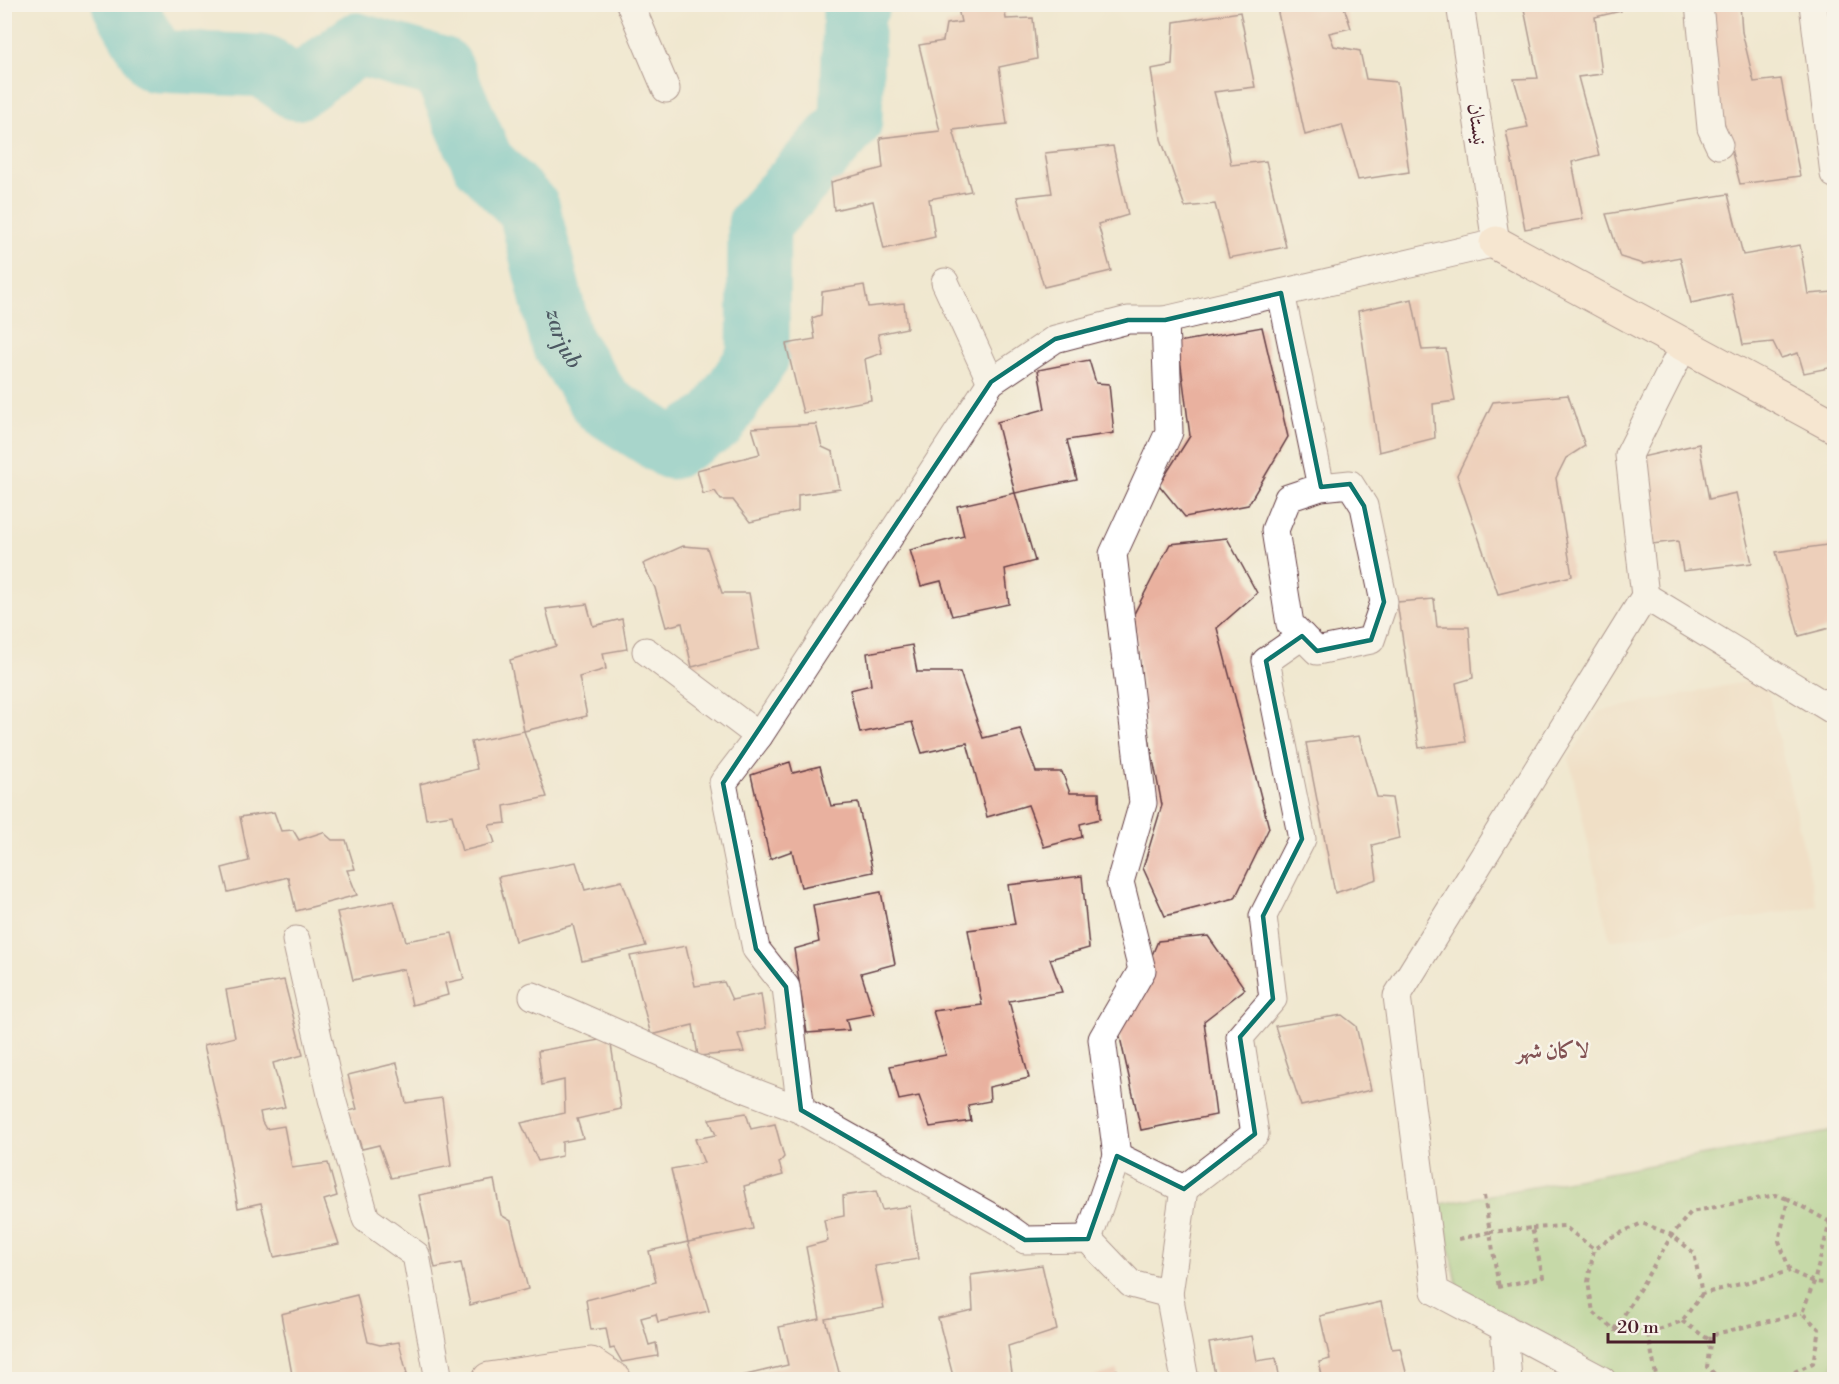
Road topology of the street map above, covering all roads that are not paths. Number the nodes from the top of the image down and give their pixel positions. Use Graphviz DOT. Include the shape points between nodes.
graph roads {
  1 [pos="630,4"];
  2 [pos="1460,4"];
  3 [pos="1699,4"];
  4 [pos="1813,4"];
  5 [pos="666,89"];
  6 [pos="1719,144"];
  7 [pos="1834,174"];
  8 [pos="1496,243"];
  9 [pos="945,282"];
  10 [pos="1281,293"];
  11 [pos="1165,320"];
  12 [pos="1684,345"];
  13 [pos="991,382"];
  14 [pos="1834,426"];
  15 [pos="1321,488"];
  16 [pos="1645,596"];
  17 [pos="1302,636"];
  18 [pos="646,651"];
  19 [pos="1834,711"];
  20 [pos="759,736"];
  21 [pos="296,940"];
  22 [pos="533,996"];
  23 [pos="801,1110"];
  24 [pos="1117,1156"];
  25 [pos="1184,1189"];
  26 [pos="1088,1239"];
  27 [pos="1169,1294"];
  28 [pos="1504,1328"];
  29 [pos="486,1379"];
  30 [pos="440,1380"];
  31 [pos="615,1380"];
  32 [pos="1185,1380"];
  33 [pos="1508,1380"];
  34 [pos="1602,1380"];
  1 -- 5 [label="street"];
  2 -- 8 [label="street, نیستان"];
  3 -- 6 [label="street" via="1711,128"];
  4 -- 7 [label="street"];
  8 -- 10 [label="street"];
  8 -- 12 [label="street"];
  9 -- 13 [label="street"];
  10 -- 11 [label="street"];
  10 -- 15 [label="street"];
  11 -- 13 [label="street" via="1128,320 1055,339"];
  11 -- 24 [label="street" via="1169,432 1113,554 1143,803 1120,882 1142,970 1102,1039"];
  12 -- 14 [label="street"];
  12 -- 16 [label="street" via="1629,455"];
  13 -- 20 [label="street"];
  15 -- 17 [label="street" via="1288,498 1275,530 1290,624"];
  15 -- 17 [label="street" via="1350,484 1364,506 1384,602 1371,640 1317,651"];
  16 -- 19 [label="street"];
  16 -- 28 [label="street" via="1397,996 1435,1291"];
  17 -- 25 [label="street" via="1266,661 1302,838 1263,916 1273,999 1240,1037 1256,1134"];
  18 -- 20 [label="street"];
  20 -- 23 [label="street" via="723,783 756,950 786,987"];
  21 -- 30 [label="street" via="332,1099 366,1219 416,1255"];
  22 -- 23 [label="street" via="725,1081"];
  23 -- 26 [label="street" via="1000,1222 1025,1240"];
  24 -- 25 [label="street"];
  24 -- 26 [label="street"];
  25 -- 27 [label="street"];
  26 -- 27 [label="street" via="1131,1284"];
  27 -- 32 [label="street"];
  28 -- 33 [label="street"];
  28 -- 34 [label="street"];
  29 -- 31 [label="street" via="591,1365"];
}
